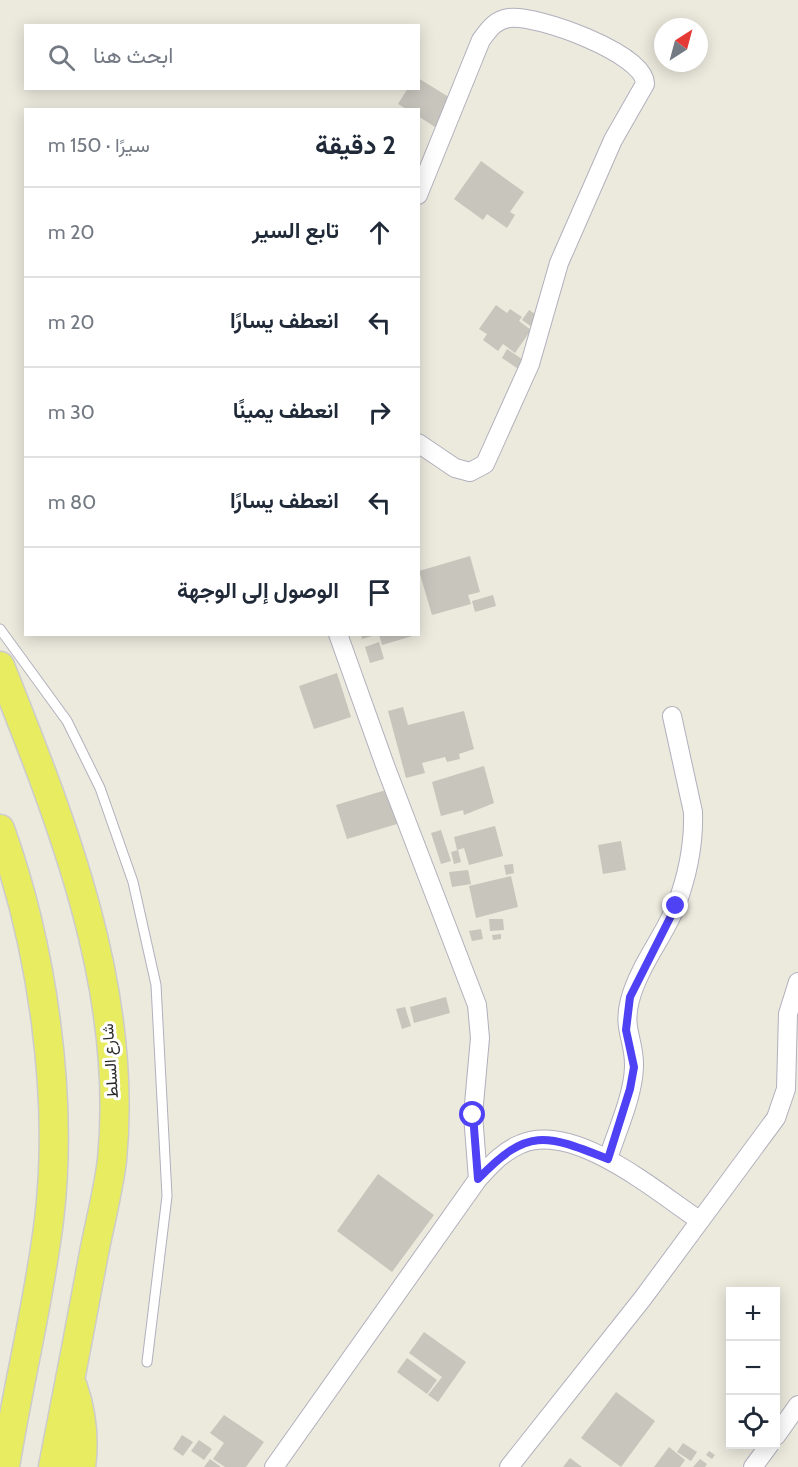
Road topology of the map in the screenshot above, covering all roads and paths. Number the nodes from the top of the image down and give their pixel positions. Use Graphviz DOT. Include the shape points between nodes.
graph roads {
  1 [pos="420,190"];
  2 [pos="420,443"];
  3 [pos="0,629"];
  4 [pos="340,636"];
  5 [pos="0,666"];
  6 [pos="672,716"];
  7 [pos="0,829"];
  8 [pos="798,982"];
  9 [pos="608,1159"];
  10 [pos="478,1179"];
  11 [pos="699,1220"];
  12 [pos="147,1362"];
  13 [pos="71,1378"];
  14 [pos="798,1405"];
  15 [pos="780,1430"];
  16 [pos="766,1449"];
  17 [pos="5,1466"];
  18 [pos="53,1467"];
  19 [pos="81,1467"];
  20 [pos="274,1467"];
  21 [pos="509,1467"];
  22 [pos="753,1467"];
  1 -- 2 [label="street" via="481,40 500,20 524,18 559,27 626,57 645,77 559,264 530,364 485,464 470,472 455,468"];
  3 -- 12 [label="lane" via="67,721 100,788 133,882 156,985 167,1196"];
  4 -- 10 [label="street" via="477,1005 480,1038 473,1115"];
  5 -- 13 [label="main road, شارع السلط" via="52,796 77,877 100,966 111,1061 111,1161"];
  6 -- 9 [label="street" via="694,828 676,906 630,997 626,1030 634,1067"];
  7 -- 17 [label="main road" via="25,916 41,993 52,1122 49,1220"];
  8 -- 11 [label="street" via="788,1014 786,1089 776,1118 740,1171"];
  9 -- 10 [label="street" via="548,1139 523,1143 502,1154"];
  9 -- 11 [label="street"];
  10 -- 20 [label="street"];
  11 -- 21 [label="street" via="644,1298"];
  13 -- 18 [label="main road, شارع السلط"];
  13 -- 19 [label="main road" via="81,1414"];
  14 -- 15 [label="street"];
  16 -- 22 [label="street"];
}
